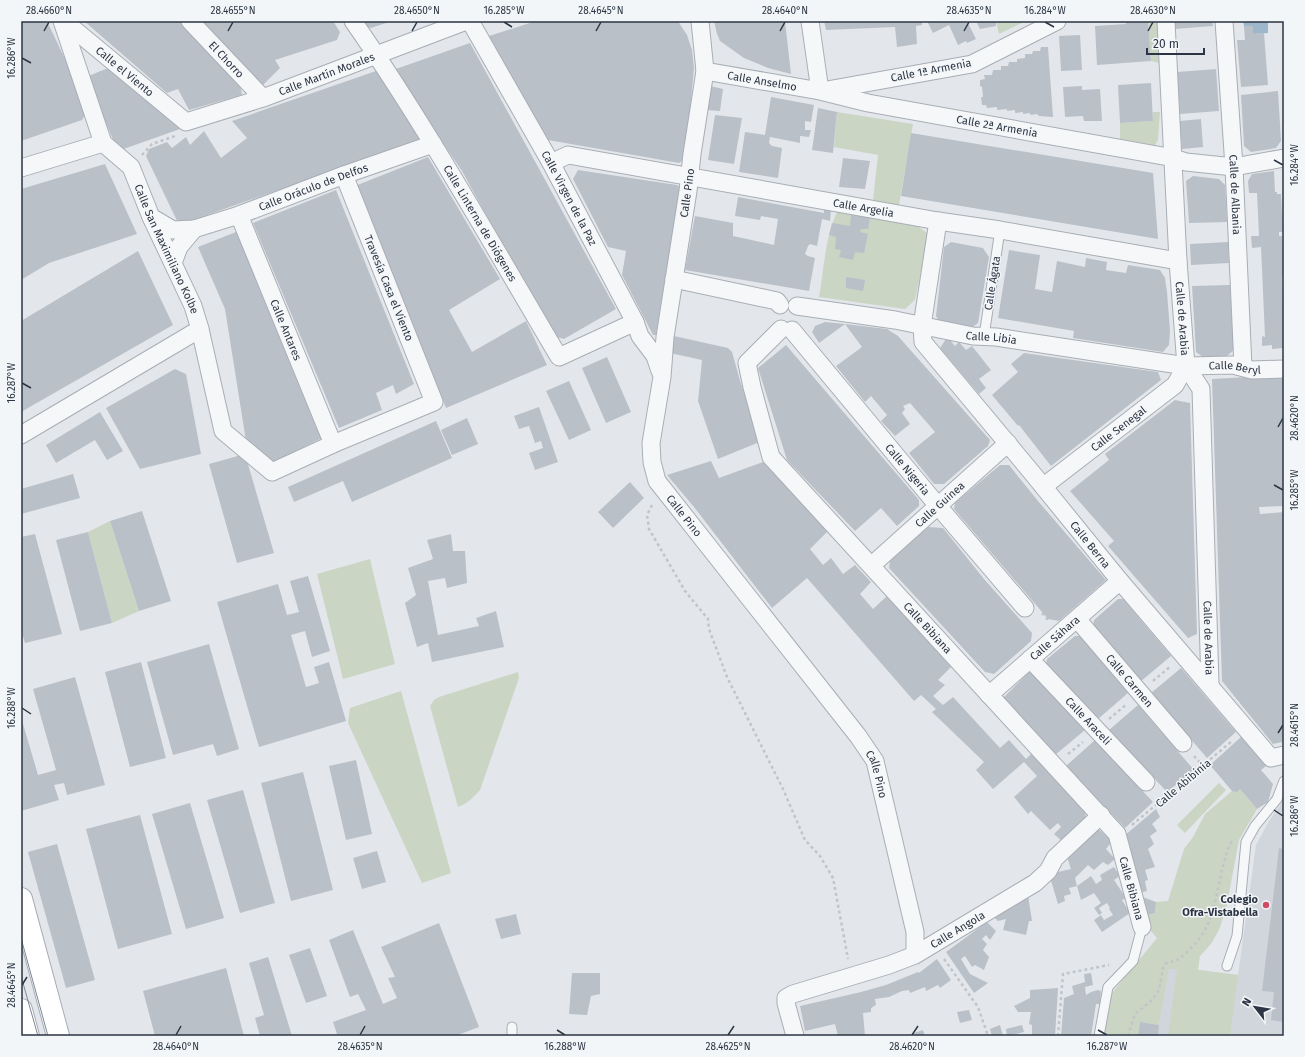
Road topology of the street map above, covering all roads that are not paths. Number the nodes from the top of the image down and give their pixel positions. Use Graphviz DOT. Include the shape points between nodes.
graph roads {
  1 [pos="63,21"];
  2 [pos="190,21"];
  3 [pos="353,21"];
  4 [pos="466,21"];
  5 [pos="470,21"];
  6 [pos="700,21"];
  7 [pos="810,21"];
  8 [pos="1057,21"];
  9 [pos="1166,21"];
  10 [pos="1224,21"];
  11 [pos="376,54"];
  12 [pos="705,71"];
  13 [pos="820,91"];
  14 [pos="264,98"];
  15 [pos="186,122"];
  16 [pos="103,143"];
  17 [pos="433,144"];
  18 [pos="1174,158"];
  19 [pos="1284,158"];
  20 [pos="551,162"];
  21 [pos="1234,167"];
  22 [pos="21,168"];
  23 [pos="344,175"];
  24 [pos="690,176"];
  25 [pos="239,215"];
  26 [pos="151,217"];
  27 [pos="938,221"];
  28 [pos="194,229"];
  29 [pos="1000,230"];
  30 [pos="1178,261"];
  31 [pos="173,263"];
  32 [pos="674,279"];
  33 [pos="780,305"];
  34 [pos="797,306"];
  35 [pos="635,322"];
  36 [pos="922,326"];
  37 [pos="200,329"];
  38 [pos="787,329"];
  39 [pos="984,336"];
  40 [pos="1186,366"];
  41 [pos="1243,368"];
  42 [pos="1284,369"];
  43 [pos="662,377"];
  44 [pos="21,436"];
  45 [pos="1008,443"];
  46 [pos="333,444"];
  47 [pos="1044,486"];
  48 [pos="938,506"];
  49 [pos="872,565"];
  50 [pos="1120,581"];
  51 [pos="1025,608"];
  52 [pos="1077,618"];
  53 [pos="1030,659"];
  54 [pos="1210,684"];
  55 [pos="989,695"];
  56 [pos="1183,743"];
  57 [pos="1278,757"];
  58 [pos="1284,781"];
  59 [pos="1146,782"];
  60 [pos="1101,815"];
  61 [pos="21,899"];
  62 [pos="1142,927"];
  63 [pos="915,955"];
  64 [pos="1227,966"];
  65 [pos="21,1010"];
  66 [pos="28,1036"];
  67 [pos="58,1036"];
  68 [pos="795,1036"];
  69 [pos="1099,1036"];
  1 -- 15 [label="street, Calle el Viento"];
  1 -- 16 [label="street, Calle San Maximiliano Kolbe"];
  2 -- 14 [label="street, El Chorro"];
  3 -- 11 [label="street, Calle Linterna de Diógenes"];
  4 -- 11 [label="street, Calle Martín Morales"];
  5 -- 20 [label="street, Calle Virgen de la Paz"];
  6 -- 12 [label="street, Calle Pino"];
  7 -- 13 [label="street"];
  8 -- 13 [label="street, Calle 1ª Armenia" via="972,64"];
  9 -- 18 [label="street, Calle de Arabia"];
  10 -- 21 [label="street, Calle de Albania"];
  11 -- 14 [label="street, Calle Martín Morales"];
  11 -- 17 [label="street, Calle Linterna de Diógenes"];
  12 -- 13 [label="street, Calle Anselmo"];
  12 -- 24 [label="street, Calle Pino"];
  13 -- 18 [label="street, Calle 2ª Armenia" via="868,103"];
  14 -- 15 [label="street, Calle Martín Morales"];
  16 -- 22 [label="street"];
  16 -- 26 [label="street, Calle San Maximiliano Kolbe" via="131,168"];
  17 -- 23 [label="street, Calle Oráculo de Delfos"];
  17 -- 35 [label="street, Calle Linterna de Diógenes" via="559,357"];
  18 -- 21 [label="street, Calle 2ª Armenia" via="1186,162"];
  18 -- 30 [label="street, Calle de Arabia"];
  19 -- 21 [label="street, Calle 2ª Armenia"];
  20 -- 24 [label="street, Calle Argelia" via="568,155"];
  20 -- 35 [label="street, Calle Virgen de la Paz"];
  21 -- 41 [label="street, Calle de Albania"];
  23 -- 25 [label="street, Calle Oráculo de Delfos"];
  23 -- 46 [label="street, Travesía Casa el Viento" via="434,402"];
  24 -- 27 [label="street, Calle Argelia"];
  24 -- 32 [label="street, Calle Pino"];
  25 -- 28 [label="street, Calle Oráculo de Delfos"];
  25 -- 46 [label="street, Calle Antares"];
  26 -- 28 [label="street, Calle Oráculo de Delfos" via="173,230"];
  26 -- 31 [label="street, Calle San Maximiliano Kolbe"];
  27 -- 29 [label="street, Calle Argelia"];
  27 -- 36 [label="street, Calle Berna"];
  28 -- 31 [label="street" via="179,247"];
  29 -- 30 [label="street, Calle Argelia"];
  29 -- 39 [label="lane, Calle Ágata"];
  30 -- 40 [label="street, Calle de Arabia"];
  31 -- 37 [label="street, Calle San Maximiliano Kolbe"];
  32 -- 33 [label="street" via="777,301"];
  32 -- 43 [label="street, Calle Pino"];
  33 -- 34 [label="street" via="789,303"];
  33 -- 38 [label="street" via="774,318 776,323"];
  34 -- 36 [label="street, Calle Libia"];
  34 -- 38 [label="street" via="802,317 800,325"];
  35 -- 43 [label="street, Calle Virgen de la Paz" via="640,336 655,356"];
  36 -- 39 [label="street, Calle Libia"];
  36 -- 45 [label="street, Calle Berna" via="923,342"];
  37 -- 44 [label="street"];
  37 -- 46 [label="street, Calle San Maximiliano Kolbe" via="224,431 272,472"];
  38 -- 48 [label="street, Calle Nigeria"];
  38 -- 49 [label="street, Calle Bibiana" via="747,363 771,457"];
  39 -- 40 [label="street, Calle Libia"];
  40 -- 41 [label="street, Calle Beryl" via="1233,365"];
  40 -- 47 [label="street, Calle Senegal" via="1174,385"];
  40 -- 54 [label="street, Calle de Arabia" via="1201,389"];
  41 -- 42 [label="street, Calle Beryl"];
  43 -- 63 [label="street, Calle Pino" via="651,443 657,481 875,761 915,932"];
  45 -- 47 [label="street, Calle Berna"];
  45 -- 48 [label="street, Calle Guinea"];
  47 -- 50 [label="street, Calle Berna"];
  48 -- 49 [label="street, Calle Guinea"];
  48 -- 51 [label="street, Calle Nigeria"];
  49 -- 55 [label="street, Calle Bibiana"];
  50 -- 52 [label="street, Calle Sáhara"];
  50 -- 54 [label="street, Calle Berna"];
  52 -- 53 [label="street, Calle Sáhara"];
  52 -- 56 [label="street, Calle Carmen"];
  53 -- 55 [label="street, Calle Sáhara"];
  53 -- 59 [label="street, Calle Araceli"];
  54 -- 57 [label="street, Calle Berna" via="1246,728"];
  55 -- 60 [label="street, Calle Bibiana"];
  58 -- 64 [label="lane" via="1277,799 1255,826 1246,842 1237,936"];
  60 -- 62 [label="street, Calle Bibiana" via="1117,834"];
  60 -- 63 [label="street, Calle Angola" via="1055,858 1048,871 1035,883"];
  61 -- 67 [label="main road"];
  62 -- 69 [label="lane" via="1133,960 1108,987"];
  63 -- 68 [label="street, Calle Angola" via="786,998"];
  65 -- 66 [label="main road"];
}
